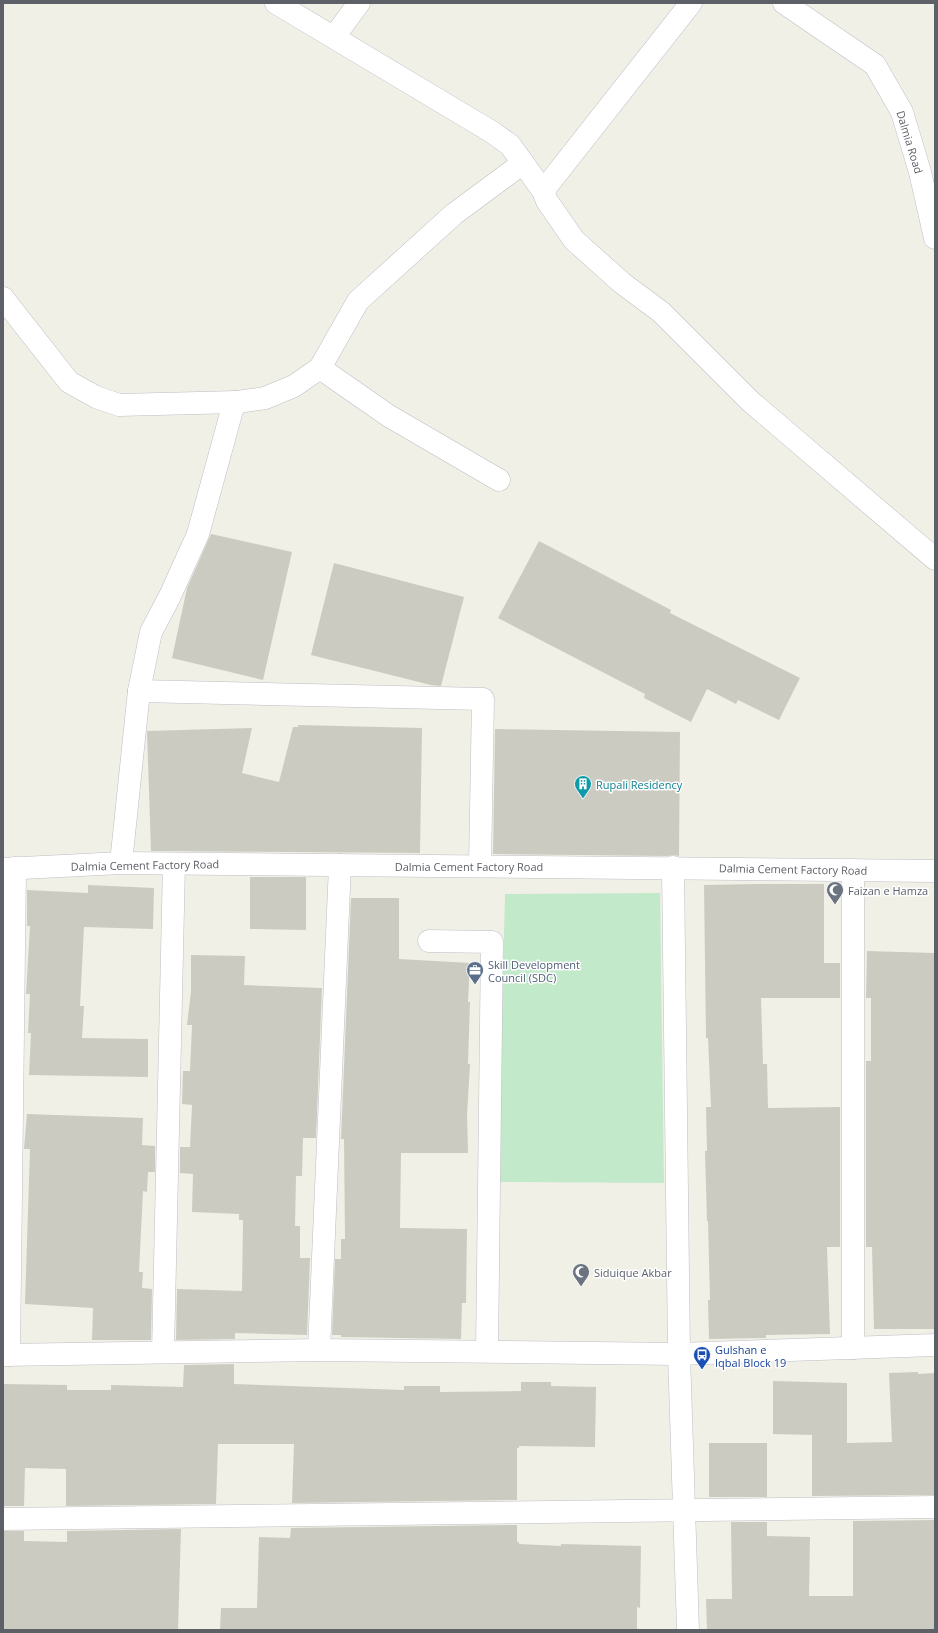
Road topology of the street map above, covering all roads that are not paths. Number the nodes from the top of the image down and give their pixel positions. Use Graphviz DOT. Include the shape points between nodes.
graph roads {
  1 [pos="276,3"];
  2 [pos="359,3"];
  3 [pos="691,3"];
  4 [pos="784,3"];
  5 [pos="334,37"];
  6 [pos="523,163"];
  7 [pos="543,191"];
  8 [pos="935,238"];
  9 [pos="3,298"];
  10 [pos="320,368"];
  11 [pos="237,402"];
  12 [pos="499,480"];
  13 [pos="935,559"];
  14 [pos="139,691"];
  15 [pos="121,863"];
  16 [pos="174,864"];
  17 [pos="340,865"];
  18 [pos="480,866"];
  19 [pos="673,867"];
  20 [pos="9,869"];
  21 [pos="854,870"];
  22 [pos="935,870"];
  23 [pos="429,941"];
  24 [pos="935,1345"];
  25 [pos="853,1348"];
  26 [pos="319,1350"];
  27 [pos="487,1351"];
  28 [pos="164,1352"];
  29 [pos="679,1354"];
  30 [pos="6,1355"];
  31 [pos="935,1507"];
  32 [pos="684,1511"];
  33 [pos="3,1519"];
  34 [pos="688,1630"];
  1 -- 5 [label="street"];
  2 -- 5 [label="street"];
  3 -- 7 [label="street"];
  4 -- 8 [label="street, Dalmia Road" via="875,65 902,112 920,172"];
  5 -- 6 [label="street" via="492,132 510,145"];
  6 -- 7 [label="street"];
  6 -- 10 [label="street" via="454,214 358,301"];
  7 -- 13 [label="street" via="574,240 622,283 662,312 750,401"];
  9 -- 11 [label="street" via="69,382 96,397 119,405"];
  10 -- 11 [label="street" via="294,386 265,398"];
  10 -- 12 [label="street" via="389,416"];
  11 -- 14 [label="street" via="226,429 198,534 151,632"];
  14 -- 15 [label="street"];
  14 -- 18 [label="street" via="483,699"];
  15 -- 16 [label="street, Dalmia Cement Factory Road"];
  15 -- 20 [label="street, Dalmia Cement Factory Road"];
  16 -- 17 [label="street, Dalmia Cement Factory Road"];
  16 -- 28 [label="street"];
  17 -- 18 [label="street, Dalmia Cement Factory Road"];
  17 -- 26 [label="street"];
  18 -- 19 [label="street, Dalmia Cement Factory Road"];
  19 -- 21 [label="street, Dalmia Cement Factory Road"];
  19 -- 29 [label="street"];
  20 -- 30 [label="street"];
  21 -- 22 [label="street, Dalmia Cement Factory Road"];
  21 -- 25 [label="street"];
  23 -- 27 [label="street" via="492,942"];
  24 -- 25 [label="street"];
  25 -- 29 [label="street"];
  26 -- 27 [label="street"];
  26 -- 28 [label="street"];
  27 -- 29 [label="street"];
  28 -- 30 [label="street"];
  29 -- 32 [label="street"];
  31 -- 32 [label="street"];
  32 -- 33 [label="street"];
  32 -- 34 [label="street"];
}
